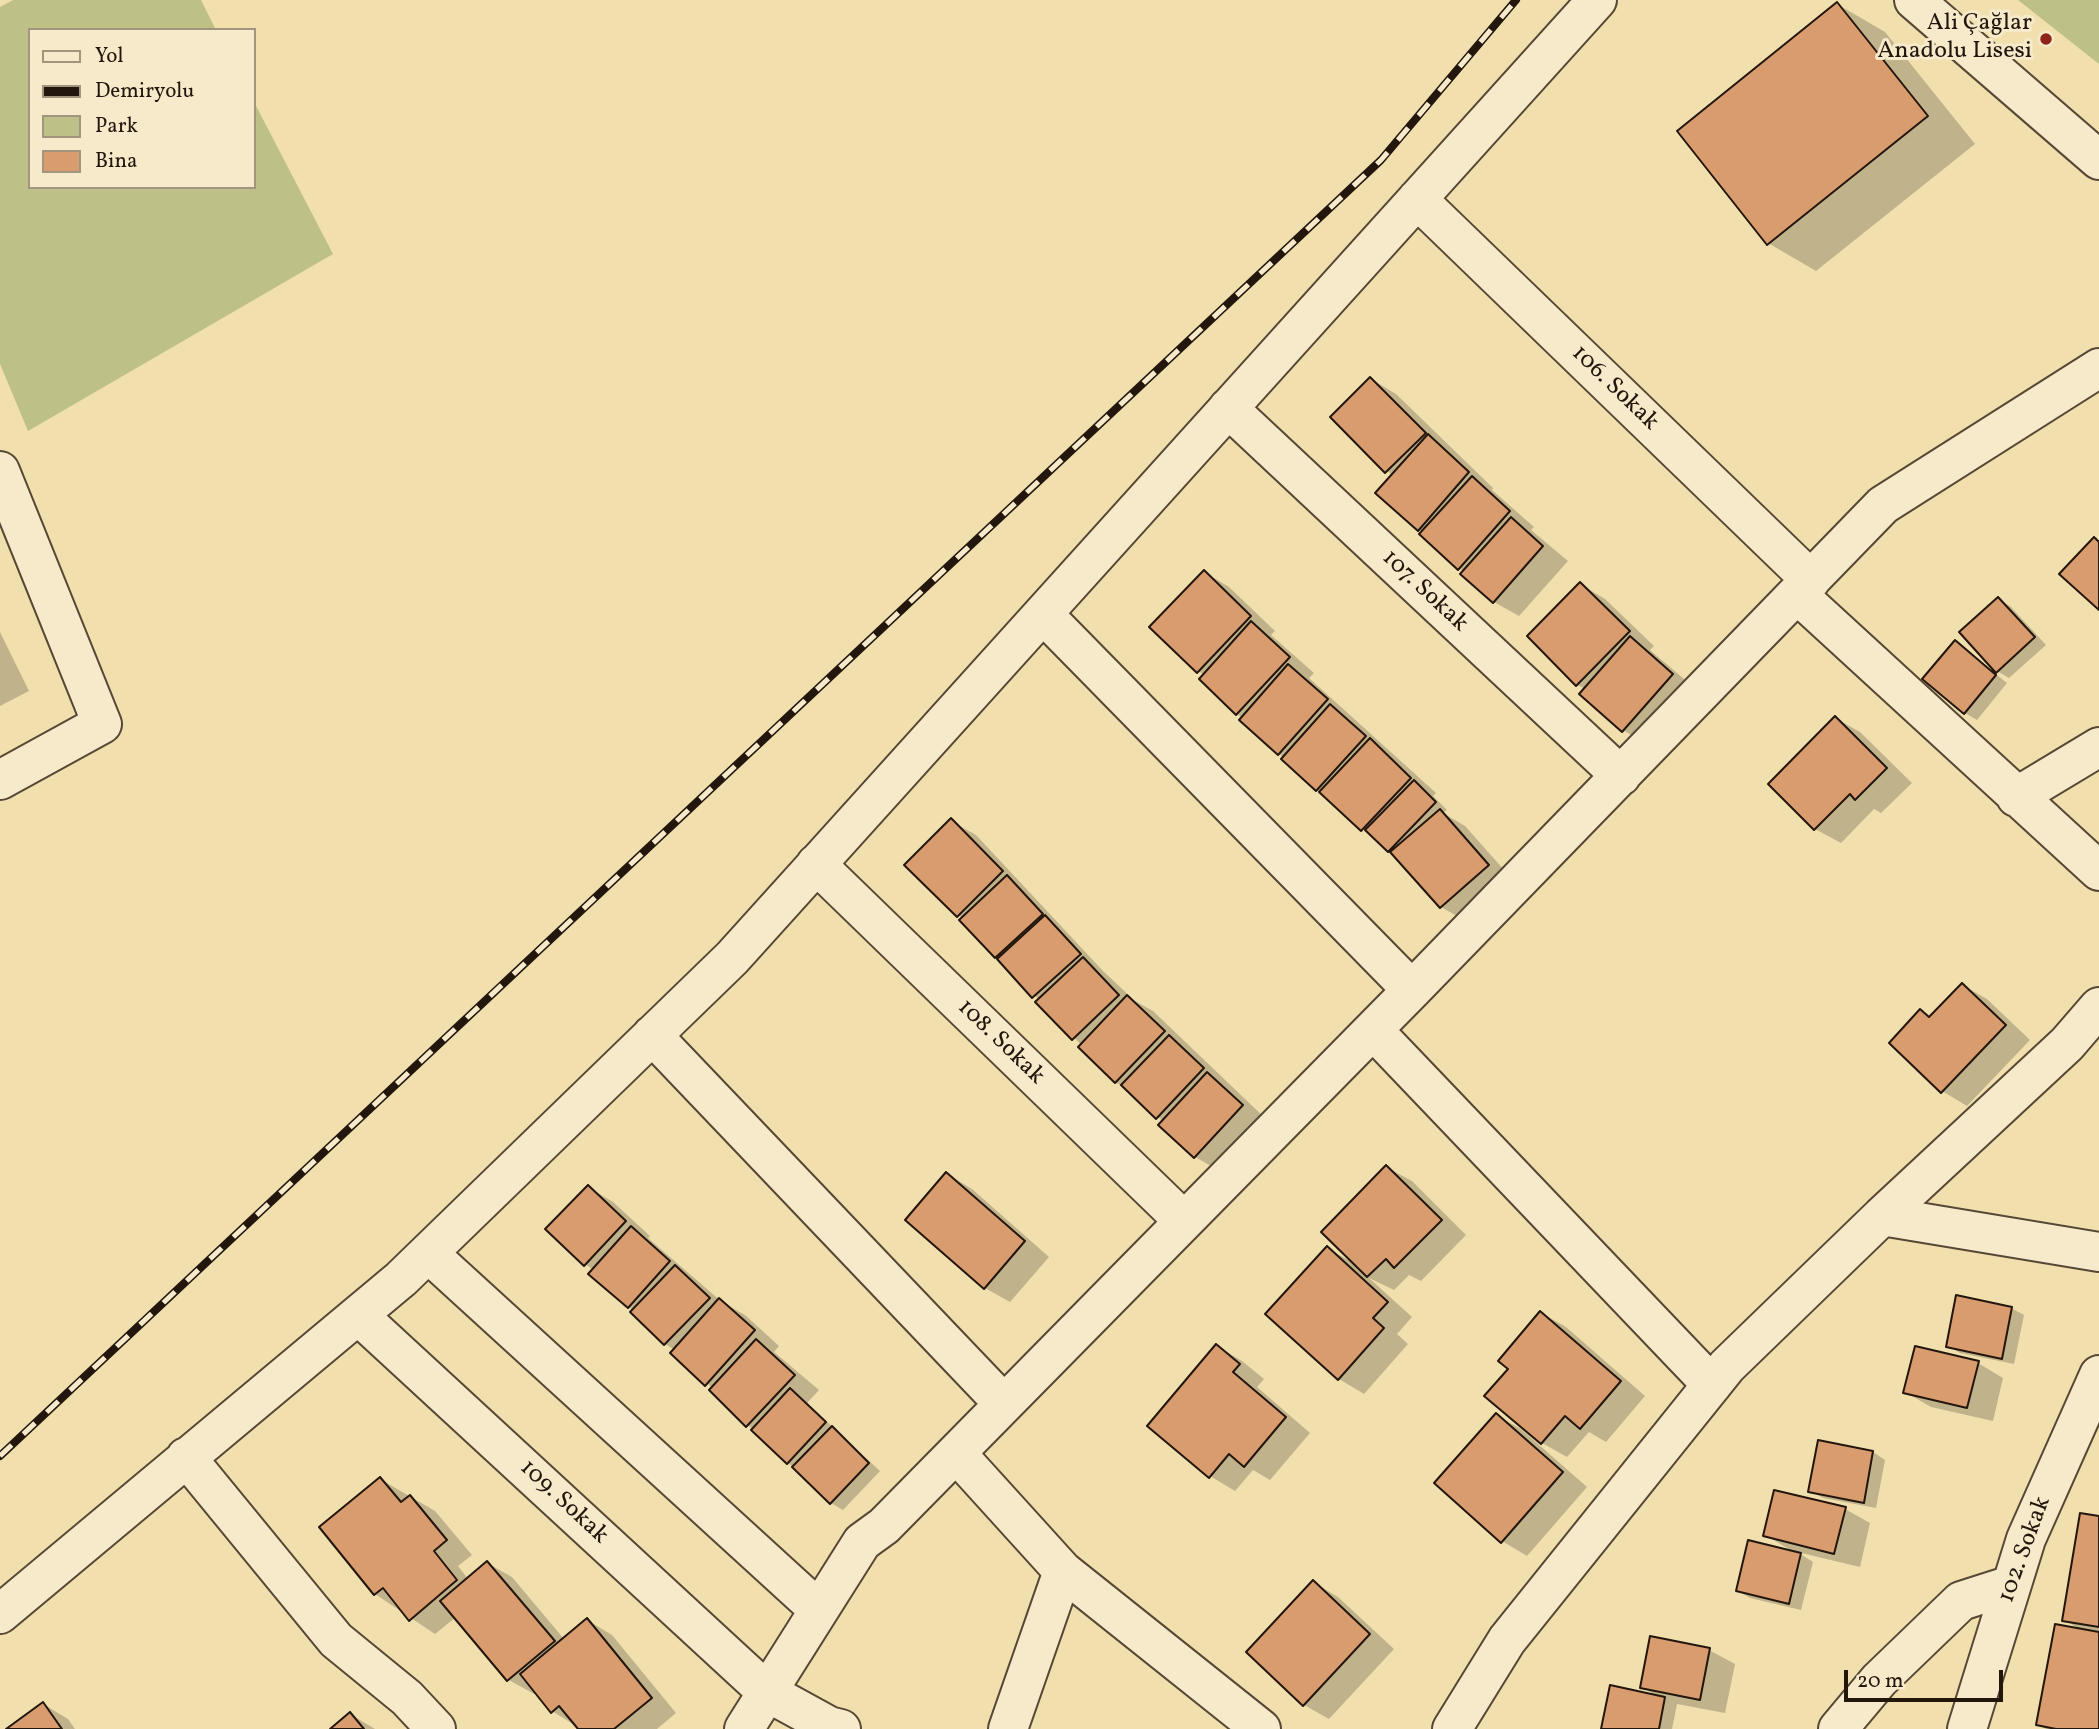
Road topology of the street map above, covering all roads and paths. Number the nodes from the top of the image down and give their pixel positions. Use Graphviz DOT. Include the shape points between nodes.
graph roads {
  1 [pos="1597,0"];
  2 [pos="1914,0"];
  3 [pos="2099,160"];
  4 [pos="1417,199"];
  5 [pos="2099,368"];
  6 [pos="1228,408"];
  7 [pos="0,471"];
  8 [pos="1804,587"];
  9 [pos="1043,614"];
  10 [pos="2099,747"];
  11 [pos="1621,776"];
  12 [pos="0,780"];
  13 [pos="2016,797"];
  14 [pos="816,864"];
  15 [pos="2099,871"];
  16 [pos="1412,990"];
  17 [pos="2099,1007"];
  18 [pos="1373,1030"];
  19 [pos="652,1035"];
  20 [pos="1882,1216"];
  21 [pos="1184,1221"];
  22 [pos="2099,1252"];
  23 [pos="428,1253"];
  24 [pos="358,1315"];
  25 [pos="2099,1375"];
  26 [pos="1712,1385"];
  27 [pos="1004,1404"];
  28 [pos="956,1453"];
  29 [pos="186,1457"];
  30 [pos="1063,1572"];
  31 [pos="2011,1585"];
  32 [pos="819,1610"];
  33 [pos="0,1614"];
  34 [pos="767,1692"];
  35 [pos="436,1729"];
  36 [pos="744,1729"];
  37 [pos="841,1729"];
  38 [pos="1008,1729"];
  39 [pos="1261,1729"];
  40 [pos="1452,1729"];
  41 [pos="1838,1729"];
  42 [pos="1967,1729"];
  1 -- 4 [label="street"];
  2 -- 3 [label="street"];
  4 -- 6 [label="street"];
  4 -- 8 [label="street, 106. Sokak"];
  5 -- 8 [label="street" via="1883,505"];
  6 -- 9 [label="street"];
  6 -- 11 [label="street, 107. Sokak"];
  7 -- 12 [label="street" via="102,724"];
  8 -- 11 [label="street"];
  8 -- 13 [label="street, 106. Sokak"];
  9 -- 14 [label="street"];
  9 -- 16 [label="street"];
  10 -- 13 [label="street"];
  11 -- 16 [label="street"];
  13 -- 15 [label="street, 106. Sokak"];
  14 -- 19 [label="street" via="732,958"];
  14 -- 21 [label="street, 108. Sokak"];
  16 -- 18 [label="street"];
  17 -- 20 [label="street" via="2067,1044"];
  18 -- 21 [label="street"];
  18 -- 26 [label="street"];
  19 -- 23 [label="street"];
  19 -- 27 [label="street"];
  20 -- 22 [label="street"];
  20 -- 26 [label="street"];
  21 -- 27 [label="street"];
  23 -- 24 [label="street"];
  23 -- 32 [label="street"];
  24 -- 29 [label="street"];
  24 -- 34 [label="street, 109. Sokak"];
  25 -- 31 [label="street, 102. Sokak" via="2026,1539"];
  26 -- 40 [label="street" via="1507,1640"];
  27 -- 28 [label="street"];
  28 -- 30 [label="street"];
  28 -- 32 [label="street" via="884,1526 862,1542"];
  29 -- 33 [label="street"];
  29 -- 35 [label="street" via="336,1640 407,1698"];
  30 -- 38 [label="street"];
  30 -- 39 [label="street"];
  31 -- 41 [label="street" via="1961,1601 1879,1680"];
  31 -- 42 [label="street, 102. Sokak"];
  32 -- 34 [label="street"];
  34 -- 36 [label="street"];
  34 -- 37 [label="street, 109. Sokak"];
}
